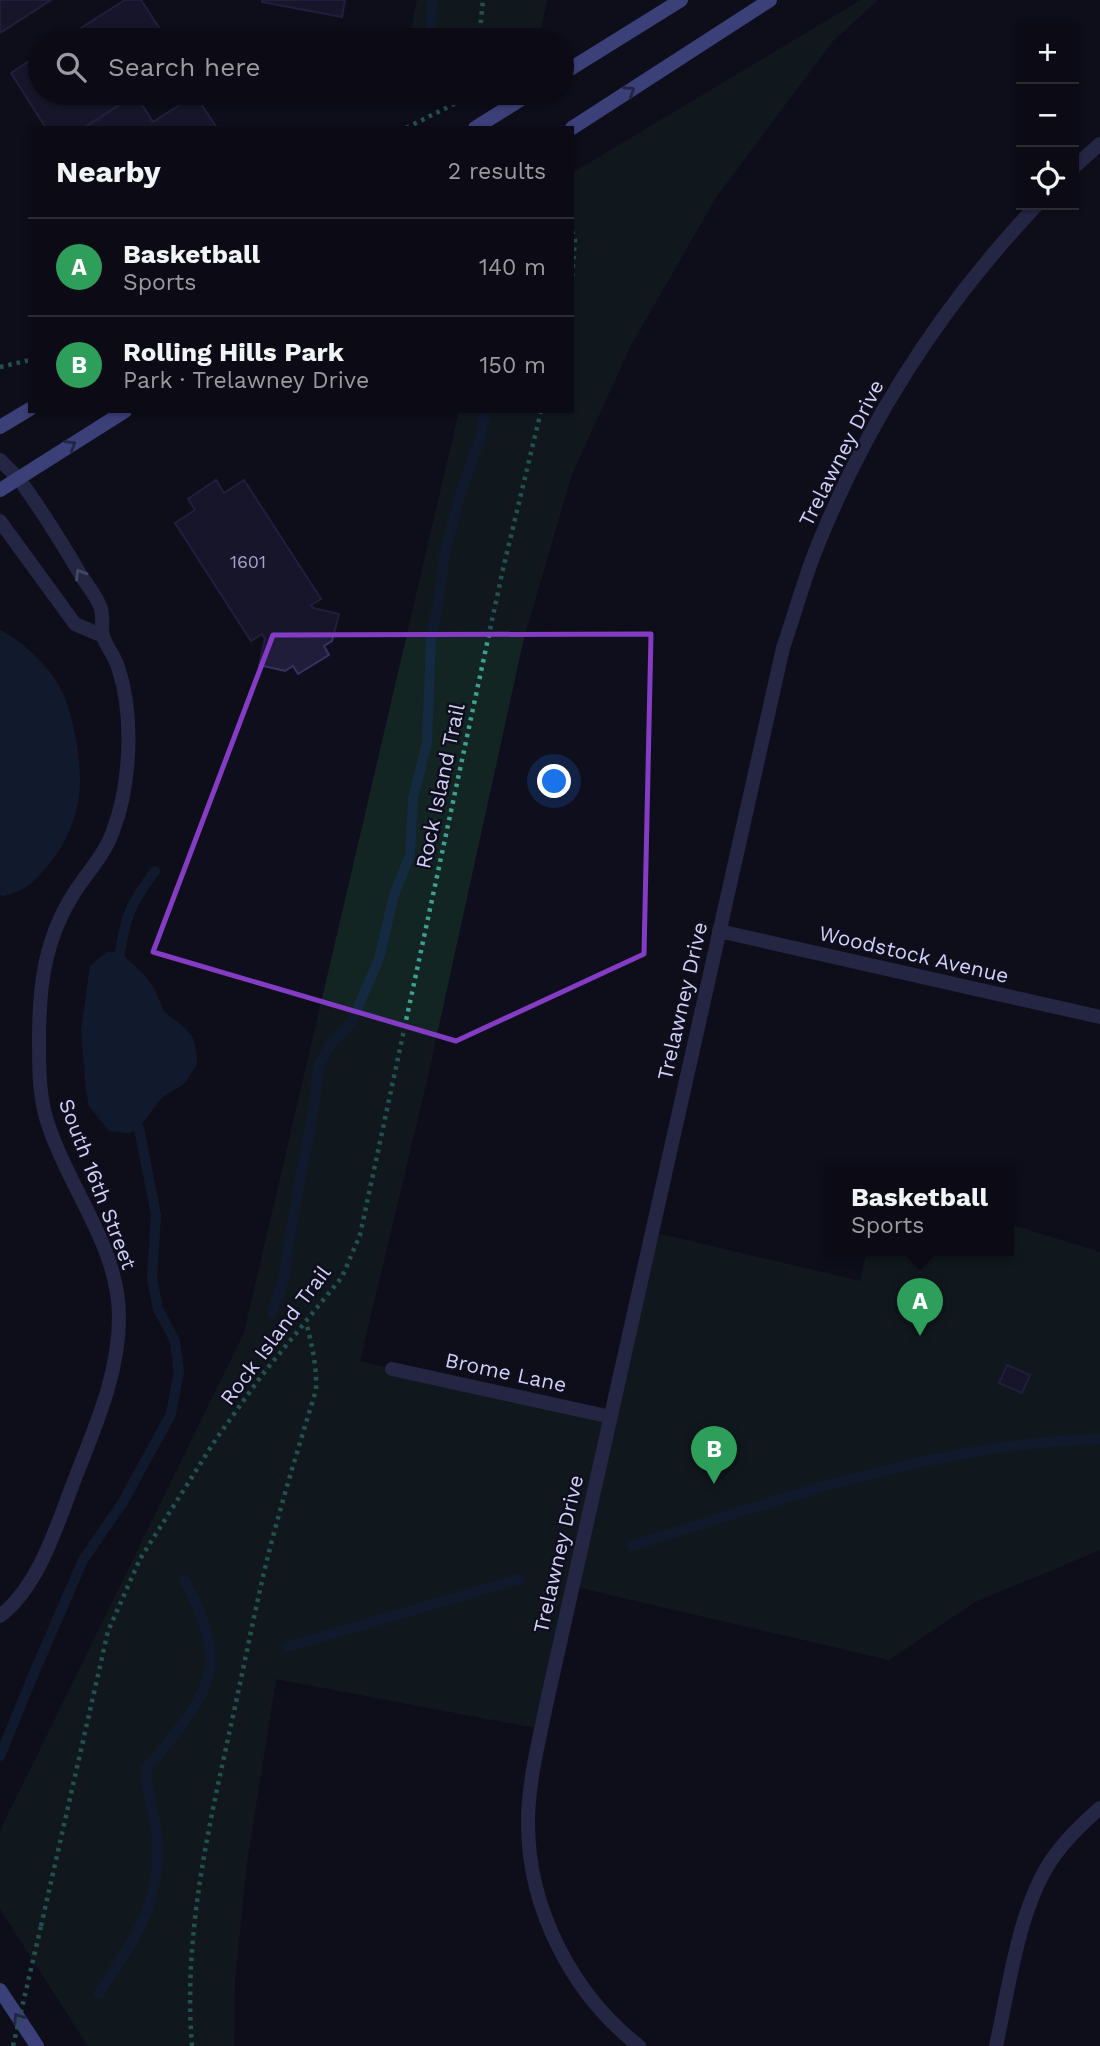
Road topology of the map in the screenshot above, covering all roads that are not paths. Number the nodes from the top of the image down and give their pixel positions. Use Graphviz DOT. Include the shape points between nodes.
graph roads {
  1 [pos="681,0"];
  2 [pos="770,0"];
  3 [pos="574,67"];
  4 [pos="512,105"];
  5 [pos="478,126"];
  6 [pos="574,127"];
  7 [pos="1100,144"];
  8 [pos="1079,163"];
  9 [pos="1032,210"];
  10 [pos="28,410"];
  11 [pos="122,413"];
  12 [pos="0,427"];
  13 [pos="0,460"];
  14 [pos="18,478"];
  15 [pos="0,490"];
  16 [pos="0,522"];
  17 [pos="103,636"];
  18 [pos="719,931"];
  19 [pos="1100,1017"];
  20 [pos="392,1369"];
  21 [pos="611,1417"];
  22 [pos="0,1616"];
  23 [pos="1100,1808"];
  24 [pos="0,1990"];
  25 [pos="37,2046"];
  26 [pos="639,2046"];
  27 [pos="996,2046"];
  1 -- 3 [label="main road"];
  6 -- 2 [label="main road, one-way"];
  4 -- 5 [label="main road"];
  7 -- 8 [label="street"];
  9 -- 18 [label="street, Trelawney Drive" via="954,302 903,376 831,515 783,648"];
  10 -- 12 [label="main road"];
  14 -- 11 [label="main road, one-way"];
  13 -- 14 [label="street, South 16th Street"];
  14 -- 15 [label="main road"];
  17 -- 14 [label="street, South 16th Street, one-way" via="102,609"];
  16 -- 17 [label="street" via="75,624"];
  17 -- 22 [label="street, South 16th Street" via="118,665 126,702 127,782 113,832 66,906 49,946 42,983 39,1072 48,1126 111,1268 119,1315 117,1352 107,1394 31,1584"];
  18 -- 19 [label="street, Woodstock Avenue"];
  18 -- 21 [label="street, Trelawney Drive"];
  20 -- 21 [label="street, Brome Lane"];
  21 -- 26 [label="street, Trelawney Drive" via="547,1701 530,1786 528,1825 532,1868 545,1918 566,1962 593,2001"];
  23 -- 27 [label="street" via="1054,1857 1036,1889"];
  25 -- 24 [label="main road, one-way"];
}
